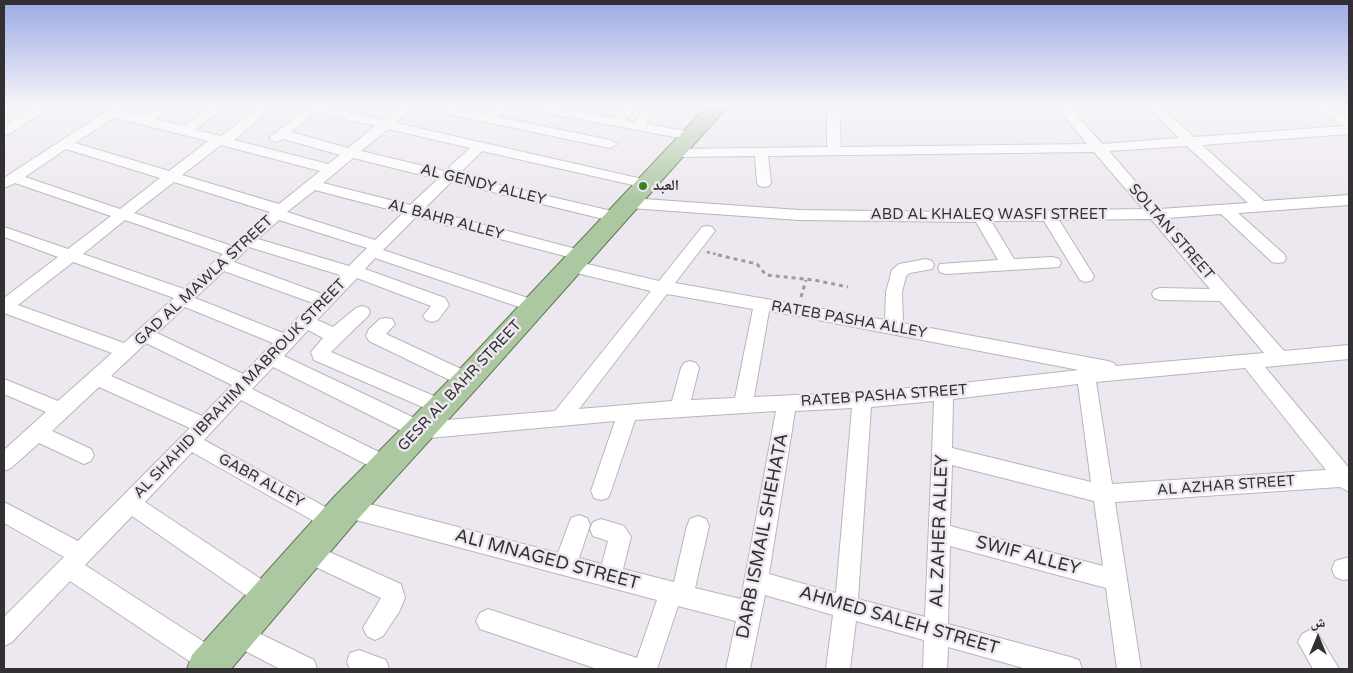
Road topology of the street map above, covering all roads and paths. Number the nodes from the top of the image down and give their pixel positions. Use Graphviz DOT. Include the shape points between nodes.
graph roads {
  1 [pos="75,137"];
  2 [pos="208,137"];
  3 [pos="226,137"];
  4 [pos="278,137"];
  5 [pos="294,137"];
  6 [pos="369,137"];
  7 [pos="442,137"];
  8 [pos="578,137"];
  9 [pos="594,137"];
  10 [pos="665,137"];
  11 [pos="690,137"];
  12 [pos="834,137"];
  13 [pos="1088,137"];
  14 [pos="1187,137"];
  15 [pos="1252,137"];
  16 [pos="591,140"];
  17 [pos="221,141"];
  18 [pos="1192,142"];
  19 [pos="65,144"];
  20 [pos="610,144"];
  21 [pos="683,145"];
  22 [pos="478,146"];
  23 [pos="1097,148"];
  24 [pos="261,151"];
  25 [pos="834,151"];
  26 [pos="761,152"];
  27 [pos="350,153"];
  28 [pos="330,169"];
  29 [pos="172,176"];
  30 [pos="448,176"];
  31 [pos="9,181"];
  32 [pos="764,183"];
  33 [pos="311,184"];
  34 [pos="1349,200"];
  35 [pos="630,201"];
  36 [pos="1261,207"];
  37 [pos="1226,210"];
  38 [pos="415,211"];
  39 [pos="279,212"];
  40 [pos="1155,214"];
  41 [pos="122,215"];
  42 [pos="1048,215"];
  43 [pos="981,216"];
  44 [pos="707,231"];
  45 [pos="4,232"];
  46 [pos="246,241"];
  47 [pos="375,249"];
  48 [pos="692,249"];
  49 [pos="234,252"];
  50 [pos="70,256"];
  51 [pos="1278,258"];
  52 [pos="575,261"];
  53 [pos="1053,263"];
  54 [pos="222,264"];
  55 [pos="926,265"];
  56 [pos="1009,265"];
  57 [pos="946,268"];
  58 [pos="353,272"];
  59 [pos="1086,276"];
  60 [pos="661,287"];
  61 [pos="848,287"];
  62 [pos="1160,294"];
  63 [pos="1226,295"];
  64 [pos="185,298"];
  65 [pos="325,301"];
  66 [pos="762,304"];
  67 [pos="534,306"];
  68 [pos="4,307"];
  69 [pos="362,312"];
  70 [pos="432,316"];
  71 [pos="305,321"];
  72 [pos="386,324"];
  73 [pos="894,328"];
  74 [pos="144,335"];
  75 [pos="334,336"];
  76 [pos="286,341"];
  77 [pos="127,352"];
  78 [pos="1349,352"];
  79 [pos="270,357"];
  80 [pos="1279,358"];
  81 [pos="1249,360"];
  82 [pos="690,368"];
  83 [pos="1129,372"];
  84 [pos="1086,376"];
  85 [pos="97,378"];
  86 [pos="467,380"];
  87 [pos="4,386"];
  88 [pos="242,387"];
  89 [pos="944,393"];
  90 [pos="862,400"];
  91 [pos="787,403"];
  92 [pos="743,406"];
  93 [pos="441,407"];
  94 [pos="679,408"];
  95 [pos="62,411"];
  96 [pos="628,412"];
  97 [pos="561,418"];
  98 [pos="204,426"];
  99 [pos="419,431"];
  100 [pos="37,433"];
  101 [pos="189,441"];
  102 [pos="942,454"];
  103 [pos="84,455"];
  104 [pos="4,462"];
  105 [pos="386,465"];
  106 [pos="1348,479"];
  107 [pos="601,491"];
  108 [pos="1103,494"];
  109 [pos="130,503"];
  110 [pos="4,512"];
  111 [pos="340,515"];
  112 [pos="579,524"];
  113 [pos="698,526"];
  114 [pos="601,529"];
  115 [pos="940,533"];
  116 [pos="307,552"];
  117 [pos="74,561"];
  118 [pos="564,565"];
  119 [pos="610,576"];
  120 [pos="1116,580"];
  121 [pos="756,582"];
  122 [pos="676,594"];
  123 [pos="268,597"];
  124 [pos="846,607"];
  125 [pos="749,613"];
  126 [pos="488,621"];
  127 [pos="375,628"];
  128 [pos="937,632"];
  129 [pos="4,634"];
  130 [pos="236,634"];
  131 [pos="1310,642"];
  132 [pos="1028,663"];
  133 [pos="209,666"];
  134 [pos="305,669"];
  135 [pos="633,669"];
  136 [pos="645,669"];
  137 [pos="738,669"];
  138 [pos="838,669"];
  139 [pos="935,669"];
  140 [pos="1070,669"];
  141 [pos="1129,669"];
  142 [pos="1327,669"];
  1 -- 19 [label="street"];
  2 -- 17 [label="street"];
  3 -- 17 [label="street"];
  4 -- 24 [label="street"];
  5 -- 27 [label="street, AL GENDY ALLEY"];
  6 -- 27 [label="street, GAD AL MAWLA STREET"];
  7 -- 22 [label="street"];
  8 -- 16 [label="street"];
  9 -- 16 [label="street"];
  10 -- 21 [label="street"];
  11 -- 21 [label="main road, GESR AL BAHR STREET"];
  12 -- 25 [label="street"];
  13 -- 23 [label="street, SOLTAN STREET"];
  14 -- 18 [label="street"];
  15 -- 18 [label="street"];
  16 -- 20 [label="street"];
  17 -- 24 [label="street"];
  17 -- 29 [label="street"];
  18 -- 23 [label="street"];
  18 -- 36 [label="street"];
  19 -- 29 [label="street"];
  19 -- 31 [label="street"];
  21 -- 26 [label="street"];
  21 -- 35 [label="main road, GESR AL BAHR STREET"];
  22 -- 30 [label="street, AL SHAHID IBRAHIM MABROUK STREET"];
  22 -- 35 [label="street"];
  23 -- 25 [label="street"];
  23 -- 40 [label="street, SOLTAN STREET"];
  24 -- 28 [label="street"];
  25 -- 26 [label="street"];
  26 -- 32 [label="street"];
  27 -- 28 [label="street, GAD AL MAWLA STREET"];
  27 -- 30 [label="street, AL GENDY ALLEY"];
  28 -- 33 [label="street, GAD AL MAWLA STREET"];
  29 -- 39 [label="street"];
  29 -- 41 [label="street"];
  30 -- 35 [label="street, AL GENDY ALLEY"];
  30 -- 38 [label="street, AL SHAHID IBRAHIM MABROUK STREET"];
  31 -- 41 [label="street"];
  33 -- 38 [label="street, AL BAHR ALLEY"];
  33 -- 39 [label="street, GAD AL MAWLA STREET"];
  34 -- 36 [label="street, ABD AL KHALEQ WASFI STREET"];
  35 -- 43 [label="street, ABD AL KHALEQ WASFI STREET" via="799,215"];
  35 -- 52 [label="main road, GESR AL BAHR STREET"];
  36 -- 37 [label="street, ABD AL KHALEQ WASFI STREET"];
  37 -- 40 [label="street, ABD AL KHALEQ WASFI STREET"];
  37 -- 51 [label="street"];
  38 -- 47 [label="street, AL SHAHID IBRAHIM MABROUK STREET"];
  38 -- 52 [label="street, AL BAHR ALLEY"];
  39 -- 46 [label="street, GAD AL MAWLA STREET"];
  39 -- 47 [label="street"];
  40 -- 42 [label="street, ABD AL KHALEQ WASFI STREET"];
  40 -- 63 [label="street, SOLTAN STREET"];
  41 -- 49 [label="street"];
  41 -- 50 [label="street"];
  42 -- 43 [label="street, ABD AL KHALEQ WASFI STREET"];
  42 -- 59 [label="street"];
  43 -- 56 [label="street"];
  44 -- 48 [label="street"];
  45 -- 50 [label="street"];
  46 -- 49 [label="street, GAD AL MAWLA STREET"];
  46 -- 58 [label="street"];
  47 -- 58 [label="street, AL SHAHID IBRAHIM MABROUK STREET"];
  47 -- 67 [label="street"];
  48 -- 60 [label="street"];
  48 -- 61 [label="path" via="758,264 766,275"];
  49 -- 54 [label="street, GAD AL MAWLA STREET"];
  50 -- 64 [label="street"];
  50 -- 68 [label="street"];
  52 -- 60 [label="street, RATEB PASHA ALLEY"];
  52 -- 67 [label="main road, GESR AL BAHR STREET"];
  53 -- 56 [label="street"];
  54 -- 64 [label="street, GAD AL MAWLA STREET"];
  54 -- 65 [label="street"];
  55 -- 73 [label="street" via="905,268 898,274 894,292"];
  56 -- 57 [label="street"];
  58 -- 65 [label="street, AL SHAHID IBRAHIM MABROUK STREET"];
  58 -- 70 [label="street" via="439,302 441,305"];
  60 -- 66 [label="street, RATEB PASHA ALLEY"];
  60 -- 97 [label="street"];
  62 -- 63 [label="street"];
  63 -- 80 [label="street, SOLTAN STREET"];
  64 -- 74 [label="street, GAD AL MAWLA STREET"];
  64 -- 76 [label="street"];
  65 -- 71 [label="street, AL SHAHID IBRAHIM MABROUK STREET"];
  66 -- 73 [label="street, RATEB PASHA ALLEY"];
  66 -- 92 [label="street"];
  67 -- 86 [label="main road, GESR AL BAHR STREET"];
  68 -- 77 [label="street"];
  69 -- 75 [label="street"];
  71 -- 75 [label="street"];
  71 -- 76 [label="street, AL SHAHID IBRAHIM MABROUK STREET"];
  72 -- 86 [label="street" via="375,336"];
  73 -- 83 [label="street, RATEB PASHA ALLEY"];
  74 -- 77 [label="street, GAD AL MAWLA STREET"];
  74 -- 88 [label="street"];
  75 -- 93 [label="street" via="320,355"];
  76 -- 79 [label="street, AL SHAHID IBRAHIM MABROUK STREET"];
  77 -- 85 [label="street, GAD AL MAWLA STREET"];
  78 -- 80 [label="street, RATEB PASHA STREET"];
  79 -- 88 [label="street, AL SHAHID IBRAHIM MABROUK STREET"];
  79 -- 99 [label="street"];
  80 -- 81 [label="street, RATEB PASHA STREET"];
  81 -- 83 [label="street, RATEB PASHA STREET"];
  81 -- 106 [label="street"];
  82 -- 94 [label="street"];
  83 -- 84 [label="street, RATEB PASHA STREET"];
  84 -- 89 [label="street, RATEB PASHA STREET"];
  84 -- 108 [label="street"];
  85 -- 95 [label="street, GAD AL MAWLA STREET"];
  85 -- 98 [label="street"];
  86 -- 93 [label="main road, GESR AL BAHR STREET"];
  87 -- 95 [label="street"];
  88 -- 98 [label="street, AL SHAHID IBRAHIM MABROUK STREET"];
  88 -- 105 [label="street"];
  89 -- 90 [label="street, RATEB PASHA STREET"];
  89 -- 102 [label="street, AL ZAHER ALLEY"];
  90 -- 91 [label="street, RATEB PASHA STREET"];
  90 -- 124 [label="street"];
  91 -- 92 [label="street, RATEB PASHA STREET"];
  91 -- 121 [label="street, DARB ISMAIL SHEHATA"];
  92 -- 94 [label="street, RATEB PASHA STREET"];
  93 -- 99 [label="main road, GESR AL BAHR STREET"];
  94 -- 96 [label="street, RATEB PASHA STREET"];
  95 -- 100 [label="street, GAD AL MAWLA STREET"];
  96 -- 97 [label="street, RATEB PASHA STREET"];
  96 -- 107 [label="street"];
  97 -- 99 [label="street, RATEB PASHA STREET"];
  98 -- 101 [label="street, AL SHAHID IBRAHIM MABROUK STREET"];
  99 -- 105 [label="main road, GESR AL BAHR STREET"];
  100 -- 103 [label="street"];
  100 -- 104 [label="street, GAD AL MAWLA STREET"];
  101 -- 109 [label="street, AL SHAHID IBRAHIM MABROUK STREET"];
  101 -- 111 [label="street, GABR ALLEY"];
  102 -- 108 [label="street, AL AZHAR STREET"];
  102 -- 115 [label="street, AL ZAHER ALLEY"];
  105 -- 111 [label="main road, GESR AL BAHR STREET"];
  106 -- 108 [label="street, AL AZHAR STREET"];
  108 -- 120 [label="street"];
  109 -- 117 [label="street, AL SHAHID IBRAHIM MABROUK STREET"];
  109 -- 123 [label="street"];
  110 -- 117 [label="street"];
  111 -- 116 [label="main road, GESR AL BAHR STREET"];
  111 -- 118 [label="street, ALI MNAGED STREET"];
  112 -- 118 [label="street"];
  113 -- 122 [label="street"];
  114 -- 119 [label="street" via="616,533 620,539"];
  115 -- 120 [label="street, SWIF ALLEY"];
  115 -- 128 [label="street, AL ZAHER ALLEY"];
  116 -- 123 [label="main road, GESR AL BAHR STREET"];
  116 -- 127 [label="street" via="393,592 394,598"];
  117 -- 129 [label="street, AL SHAHID IBRAHIM MABROUK STREET"];
  117 -- 133 [label="street"];
  118 -- 119 [label="street, ALI MNAGED STREET"];
  119 -- 122 [label="street, ALI MNAGED STREET"];
  120 -- 141 [label="street"];
  121 -- 124 [label="street, AHMED SALEH STREET"];
  121 -- 125 [label="street, DARB ISMAIL SHEHATA"];
  122 -- 125 [label="street, ALI MNAGED STREET"];
  122 -- 136 [label="street"];
  123 -- 130 [label="main road, GESR AL BAHR STREET"];
  124 -- 128 [label="street, AHMED SALEH STREET"];
  124 -- 138 [label="street"];
  125 -- 137 [label="street, DARB ISMAIL SHEHATA"];
  126 -- 135 [label="street"];
  128 -- 132 [label="street, AHMED SALEH STREET"];
  128 -- 139 [label="street, AL ZAHER ALLEY"];
  130 -- 133 [label="main road, GESR AL BAHR STREET"];
  130 -- 134 [label="street"];
  131 -- 142 [label="street"];
  132 -- 140 [label="street, AHMED SALEH STREET"];
}
